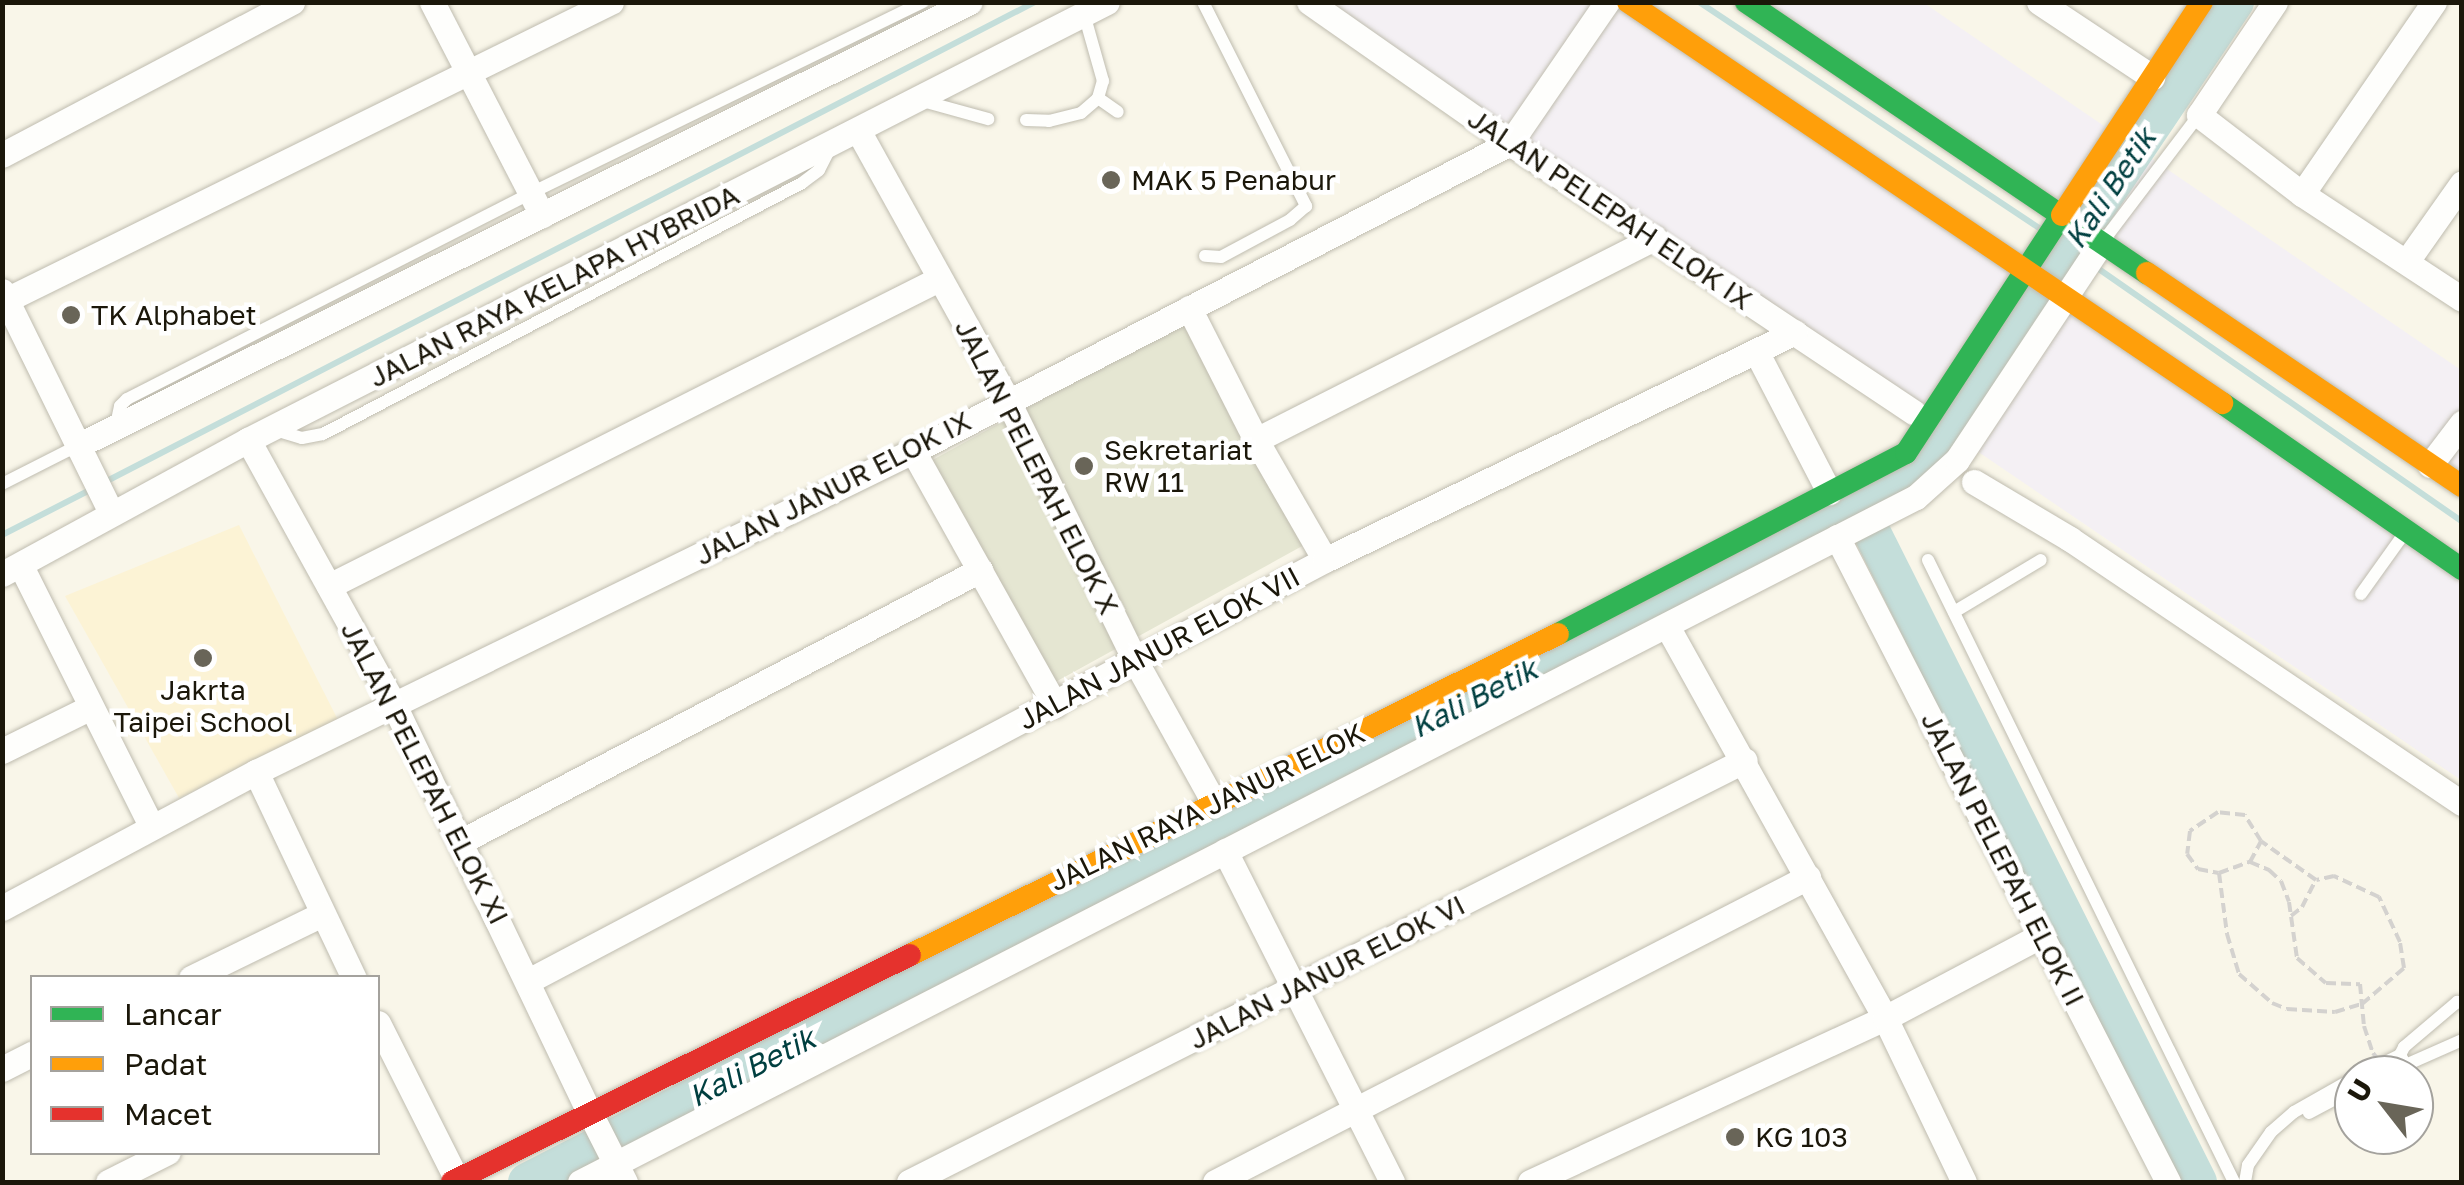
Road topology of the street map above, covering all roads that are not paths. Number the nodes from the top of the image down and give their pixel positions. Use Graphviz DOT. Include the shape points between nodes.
graph roads {
  1 [pos="292,2"];
  2 [pos="432,2"];
  3 [pos="611,2"];
  4 [pos="923,2"];
  5 [pos="970,2"];
  6 [pos="1204,2"];
  7 [pos="1310,2"];
  8 [pos="1606,2"];
  9 [pos="1628,2"];
  10 [pos="1746,2"];
  11 [pos="2039,2"];
  12 [pos="2202,2"];
  13 [pos="2275,2"];
  14 [pos="2434,2"];
  15 [pos="1096,8"];
  16 [pos="469,74"];
  17 [pos="2152,77"];
  18 [pos="1098,98"];
  19 [pos="919,100"];
  20 [pos="1118,112"];
  21 [pos="2199,115"];
  22 [pos="988,120"];
  23 [pos="1026,120"];
  24 [pos="859,132"];
  25 [pos="1510,143"];
  26 [pos="2,155"];
  27 [pos="2462,183"];
  28 [pos="2302,194"];
  29 [pos="536,204"];
  30 [pos="2061,219"];
  31 [pos="1656,238"];
  32 [pos="2097,243"];
  33 [pos="1205,256"];
  34 [pos="2408,262"];
  35 [pos="2028,265"];
  36 [pos="939,279"];
  37 [pos="2064,292"];
  38 [pos="4,298"];
  39 [pos="2462,298"];
  40 [pos="1189,308"];
  41 [pos="1795,332"];
  42 [pos="1756,351"];
  43 [pos="1007,399"];
  44 [pos="1914,412"];
  45 [pos="2462,423"];
  46 [pos="248,440"];
  47 [pos="1256,440"];
  48 [pos="913,452"];
  49 [pos="80,454"];
  50 [pos="2430,465"];
  51 [pos="1974,482"];
  52 [pos="2,484"];
  53 [pos="2462,486"];
  54 [pos="1829,492"];
  55 [pos="107,507"];
  56 [pos="2406,530"];
  57 [pos="1840,535"];
  58 [pos="1325,560"];
  59 [pos="1928,560"];
  60 [pos="2041,560"];
  61 [pos="2462,569"];
  62 [pos="12,570"];
  63 [pos="980,570"];
  64 [pos="329,586"];
  65 [pos="2361,594"];
  66 [pos="1954,612"];
  67 [pos="1667,626"];
  68 [pos="1136,662"];
  69 [pos="1055,704"];
  70 [pos="394,705"];
  71 [pos="89,708"];
  72 [pos="2,751"];
  73 [pos="1745,760"];
  74 [pos="256,772"];
  75 [pos="1214,803"];
  76 [pos="2462,803"];
  77 [pos="151,826"];
  78 [pos="460,842"];
  79 [pos="1226,851"];
  80 [pos="1808,877"];
  81 [pos="2,908"];
  82 [pos="322,914"];
  83 [pos="2042,935"];
  84 [pos="196,975"];
  85 [pos="352,975"];
  86 [pos="530,980"];
  87 [pos="1294,988"];
  88 [pos="2462,1003"];
  89 [pos="1886,1018"];
  90 [pos="381,1038"];
  91 [pos="2462,1040"];
  92 [pos="30,1055"];
  93 [pos="2409,1055"];
  94 [pos="2421,1055"];
  95 [pos="2,1069"];
  96 [pos="2334,1089"];
  97 [pos="2334,1100"];
  98 [pos="1356,1112"];
  99 [pos="591,1115"];
  100 [pos="162,1155"];
  101 [pos="615,1164"];
  102 [pos="455,1181"];
  103 [pos="108,1182"];
  104 [pos="580,1182"];
  105 [pos="909,1182"];
  106 [pos="1215,1182"];
  107 [pos="1392,1182"];
  108 [pos="1530,1182"];
  109 [pos="1964,1182"];
  110 [pos="2168,1182"];
  111 [pos="2234,1182"];
  112 [pos="2245,1182"];
  113 [pos="2254,1182"];
  1 -- 26 [label="street"];
  2 -- 16 [label="street"];
  3 -- 16 [label="street"];
  4 -- 29 [label="lane"];
  5 -- 29 [label="street"];
  6 -- 33 [label="lane" via="1306,206 1221,257"];
  7 -- 25 [label="street, JALAN PELEPAH ELOK IX"];
  8 -- 25 [label="street, JALAN JANUR ELOK IX"];
  9 -- 35 [label="street"];
  10 -- 30 [label="street"];
  11 -- 17 [label="street"];
  12 -- 17 [label="street, JALAN RAYA JANUR ELOK"];
  13 -- 21 [label="street"];
  14 -- 28 [label="street"];
  15 -- 18 [label="lane" via="1104,81"];
  15 -- 19 [label="street, JALAN RAYA KELAPA HYBRIDA"];
  16 -- 29 [label="street"];
  16 -- 38 [label="street"];
  17 -- 30 [label="street, JALAN RAYA JANUR ELOK"];
  18 -- 20 [label="lane"];
  18 -- 23 [label="lane" via="1081,113 1050,122"];
  19 -- 22 [label="lane"];
  19 -- 24 [label="street, JALAN RAYA KELAPA HYBRIDA"];
  21 -- 28 [label="street"];
  21 -- 32 [label="lane"];
  24 -- 36 [label="street, JALAN PELEPAH ELOK X"];
  24 -- 46 [label="street, JALAN RAYA KELAPA HYBRIDA"];
  25 -- 31 [label="street, JALAN PELEPAH ELOK IX"];
  25 -- 40 [label="street, JALAN JANUR ELOK IX"];
  27 -- 34 [label="street"];
  28 -- 34 [label="street"];
  29 -- 49 [label="street" via="116,427"];
  30 -- 32 [label="street"];
  30 -- 35 [label="street, JALAN RAYA JANUR ELOK"];
  31 -- 41 [label="street, JALAN PELEPAH ELOK IX"];
  31 -- 47 [label="street"];
  32 -- 37 [label="street, JALAN RAYA JANUR ELOK"];
  32 -- 50 [label="street"];
  34 -- 39 [label="street"];
  35 -- 37 [label="street"];
  35 -- 54 [label="street, JALAN RAYA JANUR ELOK" via="1906,453"];
  36 -- 43 [label="street, JALAN PELEPAH ELOK X"];
  36 -- 64 [label="street"];
  37 -- 56 [label="street"];
  37 -- 57 [label="street, JALAN RAYA JANUR ELOK" via="1957,460 1916,497"];
  38 -- 49 [label="street"];
  40 -- 43 [label="street, JALAN JANUR ELOK IX"];
  40 -- 47 [label="street"];
  41 -- 42 [label="street, JALAN JANUR ELOK VII"];
  41 -- 44 [label="street, JALAN PELEPAH ELOK IX"];
  42 -- 54 [label="street"];
  42 -- 58 [label="street, JALAN JANUR ELOK VII"];
  43 -- 48 [label="street, JALAN JANUR ELOK IX"];
  43 -- 68 [label="street, JALAN PELEPAH ELOK X"];
  45 -- 50 [label="street"];
  46 -- 55 [label="street, JALAN RAYA KELAPA HYBRIDA"];
  46 -- 64 [label="street, JALAN PELEPAH ELOK XI"];
  47 -- 58 [label="street"];
  48 -- 63 [label="street"];
  48 -- 70 [label="street, JALAN JANUR ELOK IX"];
  49 -- 52 [label="lane"];
  49 -- 55 [label="street"];
  50 -- 53 [label="street"];
  51 -- 76 [label="street"];
  54 -- 75 [label="street, JALAN RAYA JANUR ELOK"];
  55 -- 62 [label="street, JALAN RAYA KELAPA HYBRIDA"];
  56 -- 61 [label="street"];
  56 -- 65 [label="lane"];
  57 -- 67 [label="street, JALAN RAYA JANUR ELOK"];
  57 -- 83 [label="street, JALAN PELEPAH ELOK II"];
  58 -- 68 [label="street, JALAN JANUR ELOK VII"];
  59 -- 66 [label="lane"];
  60 -- 66 [label="lane"];
  62 -- 71 [label="street"];
  63 -- 69 [label="street"];
  63 -- 78 [label="street"];
  64 -- 70 [label="street, JALAN PELEPAH ELOK XI"];
  66 -- 111 [label="lane"];
  67 -- 73 [label="street"];
  67 -- 79 [label="street, JALAN RAYA JANUR ELOK"];
  68 -- 69 [label="street, JALAN JANUR ELOK VII"];
  68 -- 75 [label="street, JALAN PELEPAH ELOK X"];
  69 -- 86 [label="street, JALAN JANUR ELOK VII"];
  70 -- 74 [label="street, JALAN JANUR ELOK IX"];
  70 -- 78 [label="street, JALAN PELEPAH ELOK XI"];
  71 -- 72 [label="street"];
  71 -- 77 [label="street"];
  73 -- 80 [label="street"];
  73 -- 87 [label="street, JALAN JANUR ELOK VI"];
  74 -- 77 [label="street, JALAN JANUR ELOK IX"];
  74 -- 82 [label="street"];
  75 -- 99 [label="street, JALAN RAYA JANUR ELOK"];
  77 -- 81 [label="street, JALAN JANUR ELOK IX"];
  78 -- 86 [label="street, JALAN PELEPAH ELOK XI"];
  79 -- 87 [label="street"];
  79 -- 101 [label="street, JALAN RAYA JANUR ELOK"];
  80 -- 89 [label="street"];
  80 -- 98 [label="street"];
  82 -- 84 [label="street"];
  82 -- 85 [label="street"];
  83 -- 89 [label="street"];
  83 -- 110 [label="street, JALAN PELEPAH ELOK II"];
  86 -- 99 [label="street, JALAN PELEPAH ELOK XI"];
  87 -- 98 [label="street"];
  87 -- 105 [label="street, JALAN JANUR ELOK VI"];
  88 -- 93 [label="lane" via="2446,1011"];
  89 -- 108 [label="street"];
  89 -- 109 [label="street"];
  90 -- 102 [label="street"];
  91 -- 94 [label="lane"];
  92 -- 95 [label="street"];
  96 -- 112 [label="lane" via="2271,1132 2248,1164"];
  97 -- 113 [label="lane" via="2276,1137"];
  98 -- 106 [label="street"];
  98 -- 107 [label="street"];
  99 -- 101 [label="street, JALAN PELEPAH ELOK XI"];
  99 -- 102 [label="street, JALAN RAYA JANUR ELOK"];
  100 -- 103 [label="street"];
  101 -- 104 [label="street, JALAN RAYA JANUR ELOK"];
}
